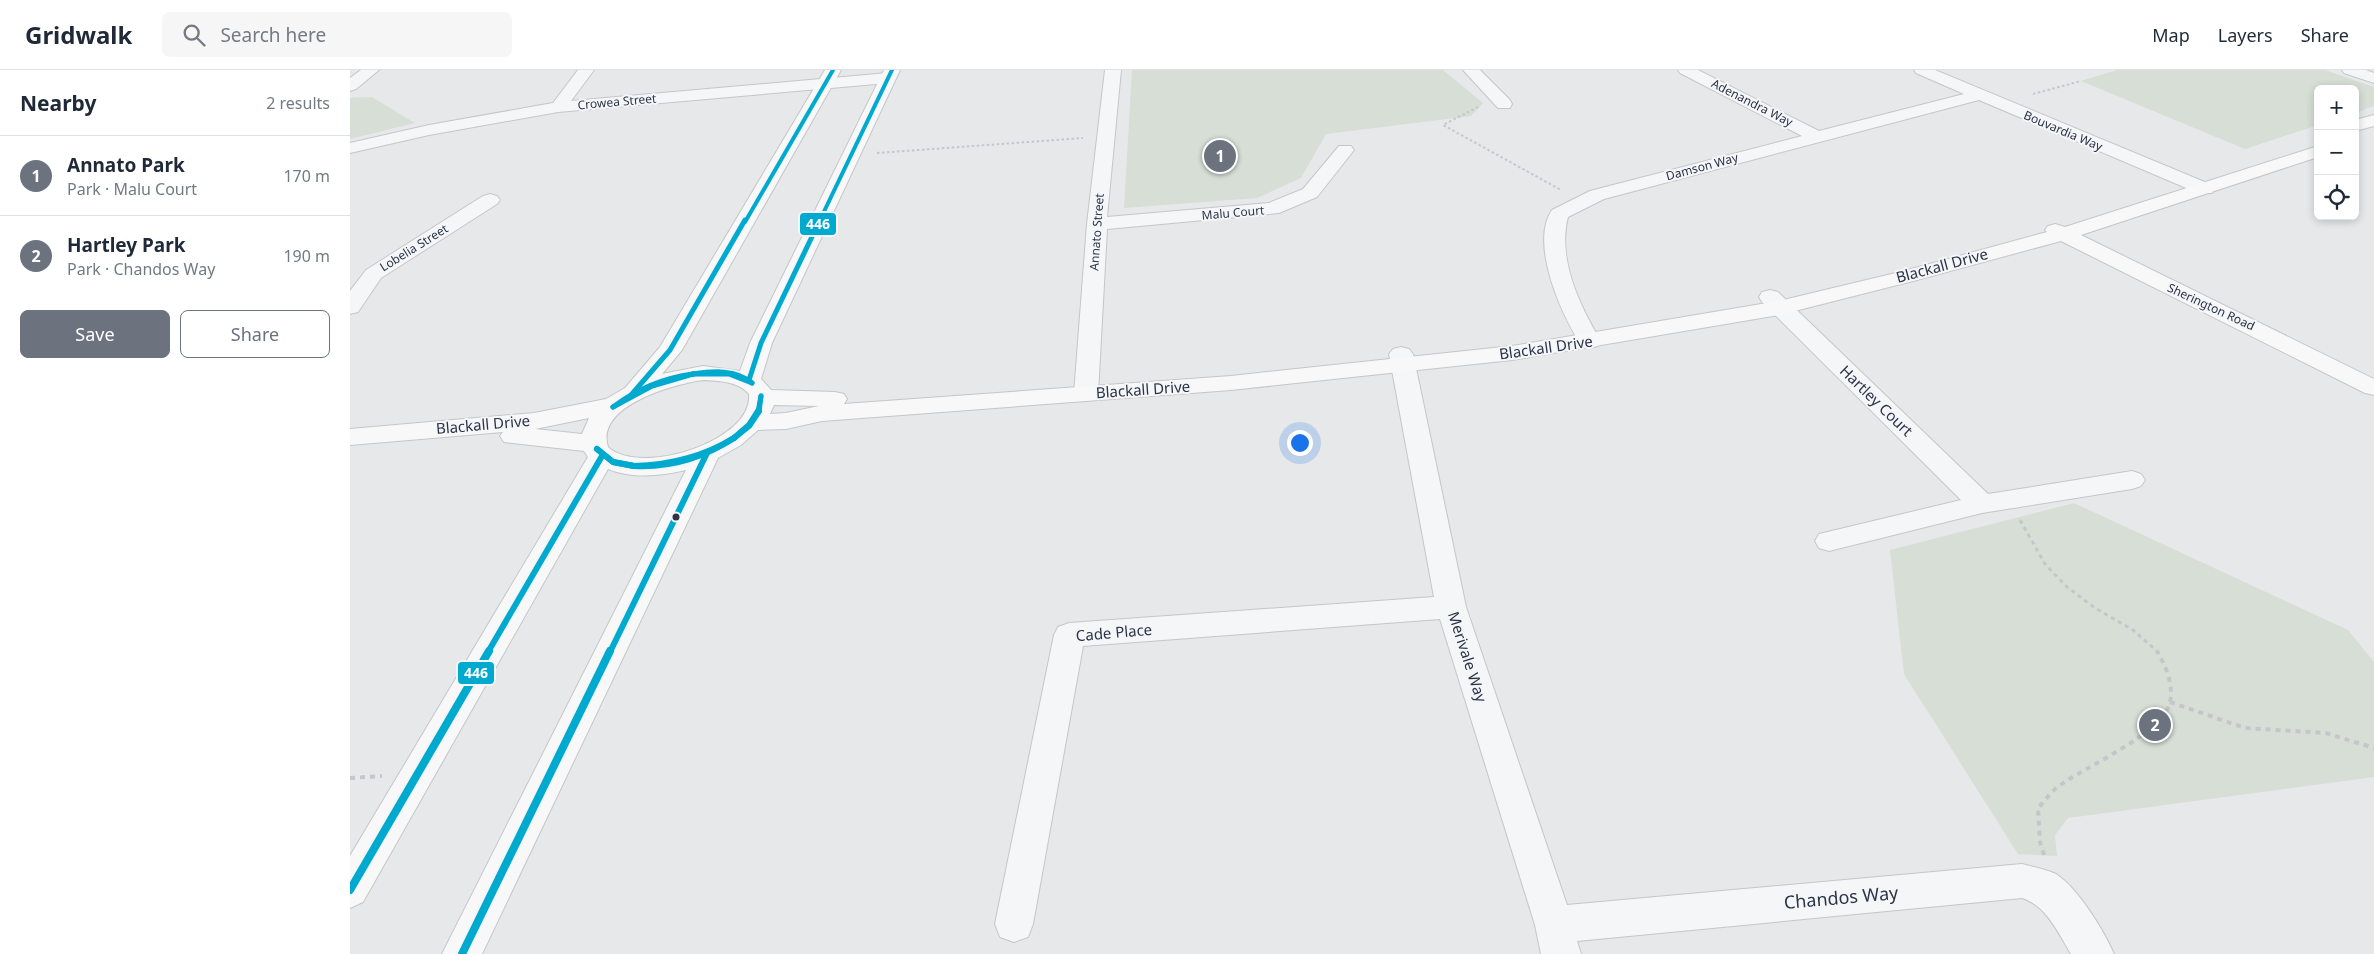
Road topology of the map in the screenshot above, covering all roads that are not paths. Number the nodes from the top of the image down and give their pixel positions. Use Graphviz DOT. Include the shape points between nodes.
graph roads {
  1 [pos="371,70"];
  2 [pos="586,70"];
  3 [pos="1113,70"];
  4 [pos="1471,70"];
  5 [pos="1686,70"];
  6 [pos="1922,70"];
  7 [pos="2350,70"];
  8 [pos="890,74"];
  9 [pos="830,76"];
  10 [pos="2374,78"];
  11 [pos="350,86"];
  12 [pos="1978,95"];
  13 [pos="1500,101"];
  14 [pos="558,107"];
  15 [pos="2374,120"];
  16 [pos="2359,125"];
  17 [pos="2374,131"];
  18 [pos="1817,137"];
  19 [pos="2359,137"];
  20 [pos="2314,142"];
  21 [pos="350,148"];
  22 [pos="1345,150"];
  23 [pos="2314,152"];
  24 [pos="2198,186"];
  25 [pos="490,200"];
  26 [pos="1097,224"];
  27 [pos="2063,228"];
  28 [pos="1774,302"];
  29 [pos="350,306"];
  30 [pos="1586,336"];
  31 [pos="1402,360"];
  32 [pos="2374,376"];
  33 [pos="1087,388"];
  34 [pos="2374,388"];
  35 [pos="755,389"];
  36 [pos="623,400"];
  37 [pos="752,423"];
  38 [pos="350,437"];
  39 [pos="350,450"];
  40 [pos="598,450"];
  41 [pos="707,453"];
  42 [pos="2132,480"];
  43 [pos="1991,503"];
  44 [pos="1829,540"];
  45 [pos="1451,607"];
  46 [pos="350,890"];
  47 [pos="1014,924"];
  48 [pos="1557,940"];
  49 [pos="462,954"];
  50 [pos="2094,954"];
  1 -- 11 [label="street"];
  2 -- 14 [label="street"];
  3 -- 26 [label="street, Annato Street"];
  4 -- 13 [label="street"];
  5 -- 18 [label="street, Adenandra Way"];
  6 -- 12 [label="street, Bouvardia Way"];
  7 -- 10 [label="street"];
  8 -- 9 [label="street, Crowea Street"];
  8 -- 35 [label="main road" via="762,343"];
  9 -- 14 [label="street, Crowea Street"];
  9 -- 36 [label="main road" via="670,350"];
  12 -- 18 [label="street, Damson Way"];
  12 -- 24 [label="street, Bouvardia Way"];
  14 -- 21 [label="street, Crowea Street"];
  15 -- 16 [label="main road"];
  17 -- 19 [label="main road"];
  18 -- 30 [label="street, Damson Way" via="1597,195 1559,214 1554,235 1558,263"];
  20 -- 24 [label="main road, Blackall Drive"];
  22 -- 26 [label="street, Malu Court" via="1310,193 1272,209"];
  23 -- 24 [label="main road, Blackall Drive"];
  24 -- 27 [label="main road, Blackall Drive"];
  25 -- 29 [label="street, Lobelia Street" via="372,274"];
  26 -- 33 [label="street, Annato Street"];
  27 -- 28 [label="main road, Blackall Drive" via="1910,276"];
  27 -- 32 [label="main road, Sherington Road" via="2340,357"];
  27 -- 34 [label="main road, Sherington Road"];
  28 -- 30 [label="main road, Blackall Drive"];
  28 -- 43 [label="street, Hartley Court"];
  30 -- 31 [label="main road, Blackall Drive"];
  31 -- 33 [label="main road, Blackall Drive" via="1231,384"];
  31 -- 45 [label="street, Merivale Way"];
  33 -- 35 [label="main road, Blackall Drive" via="823,399"];
  33 -- 37 [label="main road, Blackall Drive" via="822,413"];
  35 -- 36 [label="main road, Blackall Drive" via="725,373 692,374 655,383"];
  35 -- 37 [label="main road" via="760,409"];
  36 -- 38 [label="main road, Blackall Drive" via="534,421"];
  36 -- 40 [label="main road" via="606,413 595,429"];
  37 -- 41 [label="main road, Blackall Drive" via="738,436"];
  39 -- 40 [label="main road, Blackall Drive" via="516,435 546,437"];
  40 -- 41 [label="main road, Blackall Drive" via="618,464 646,467 680,462"];
  40 -- 46 [label="main road" via="420,772"];
  41 -- 49 [label="main road"];
  42 -- 43 [label="street"];
  43 -- 44 [label="street"];
  45 -- 47 [label="street, Cade Place" via="1069,636"];
  45 -- 48 [label="street, Merivale Way"];
  48 -- 50 [label="street, Chandos Way" via="2022,881 2043,887 2061,904"];
}
